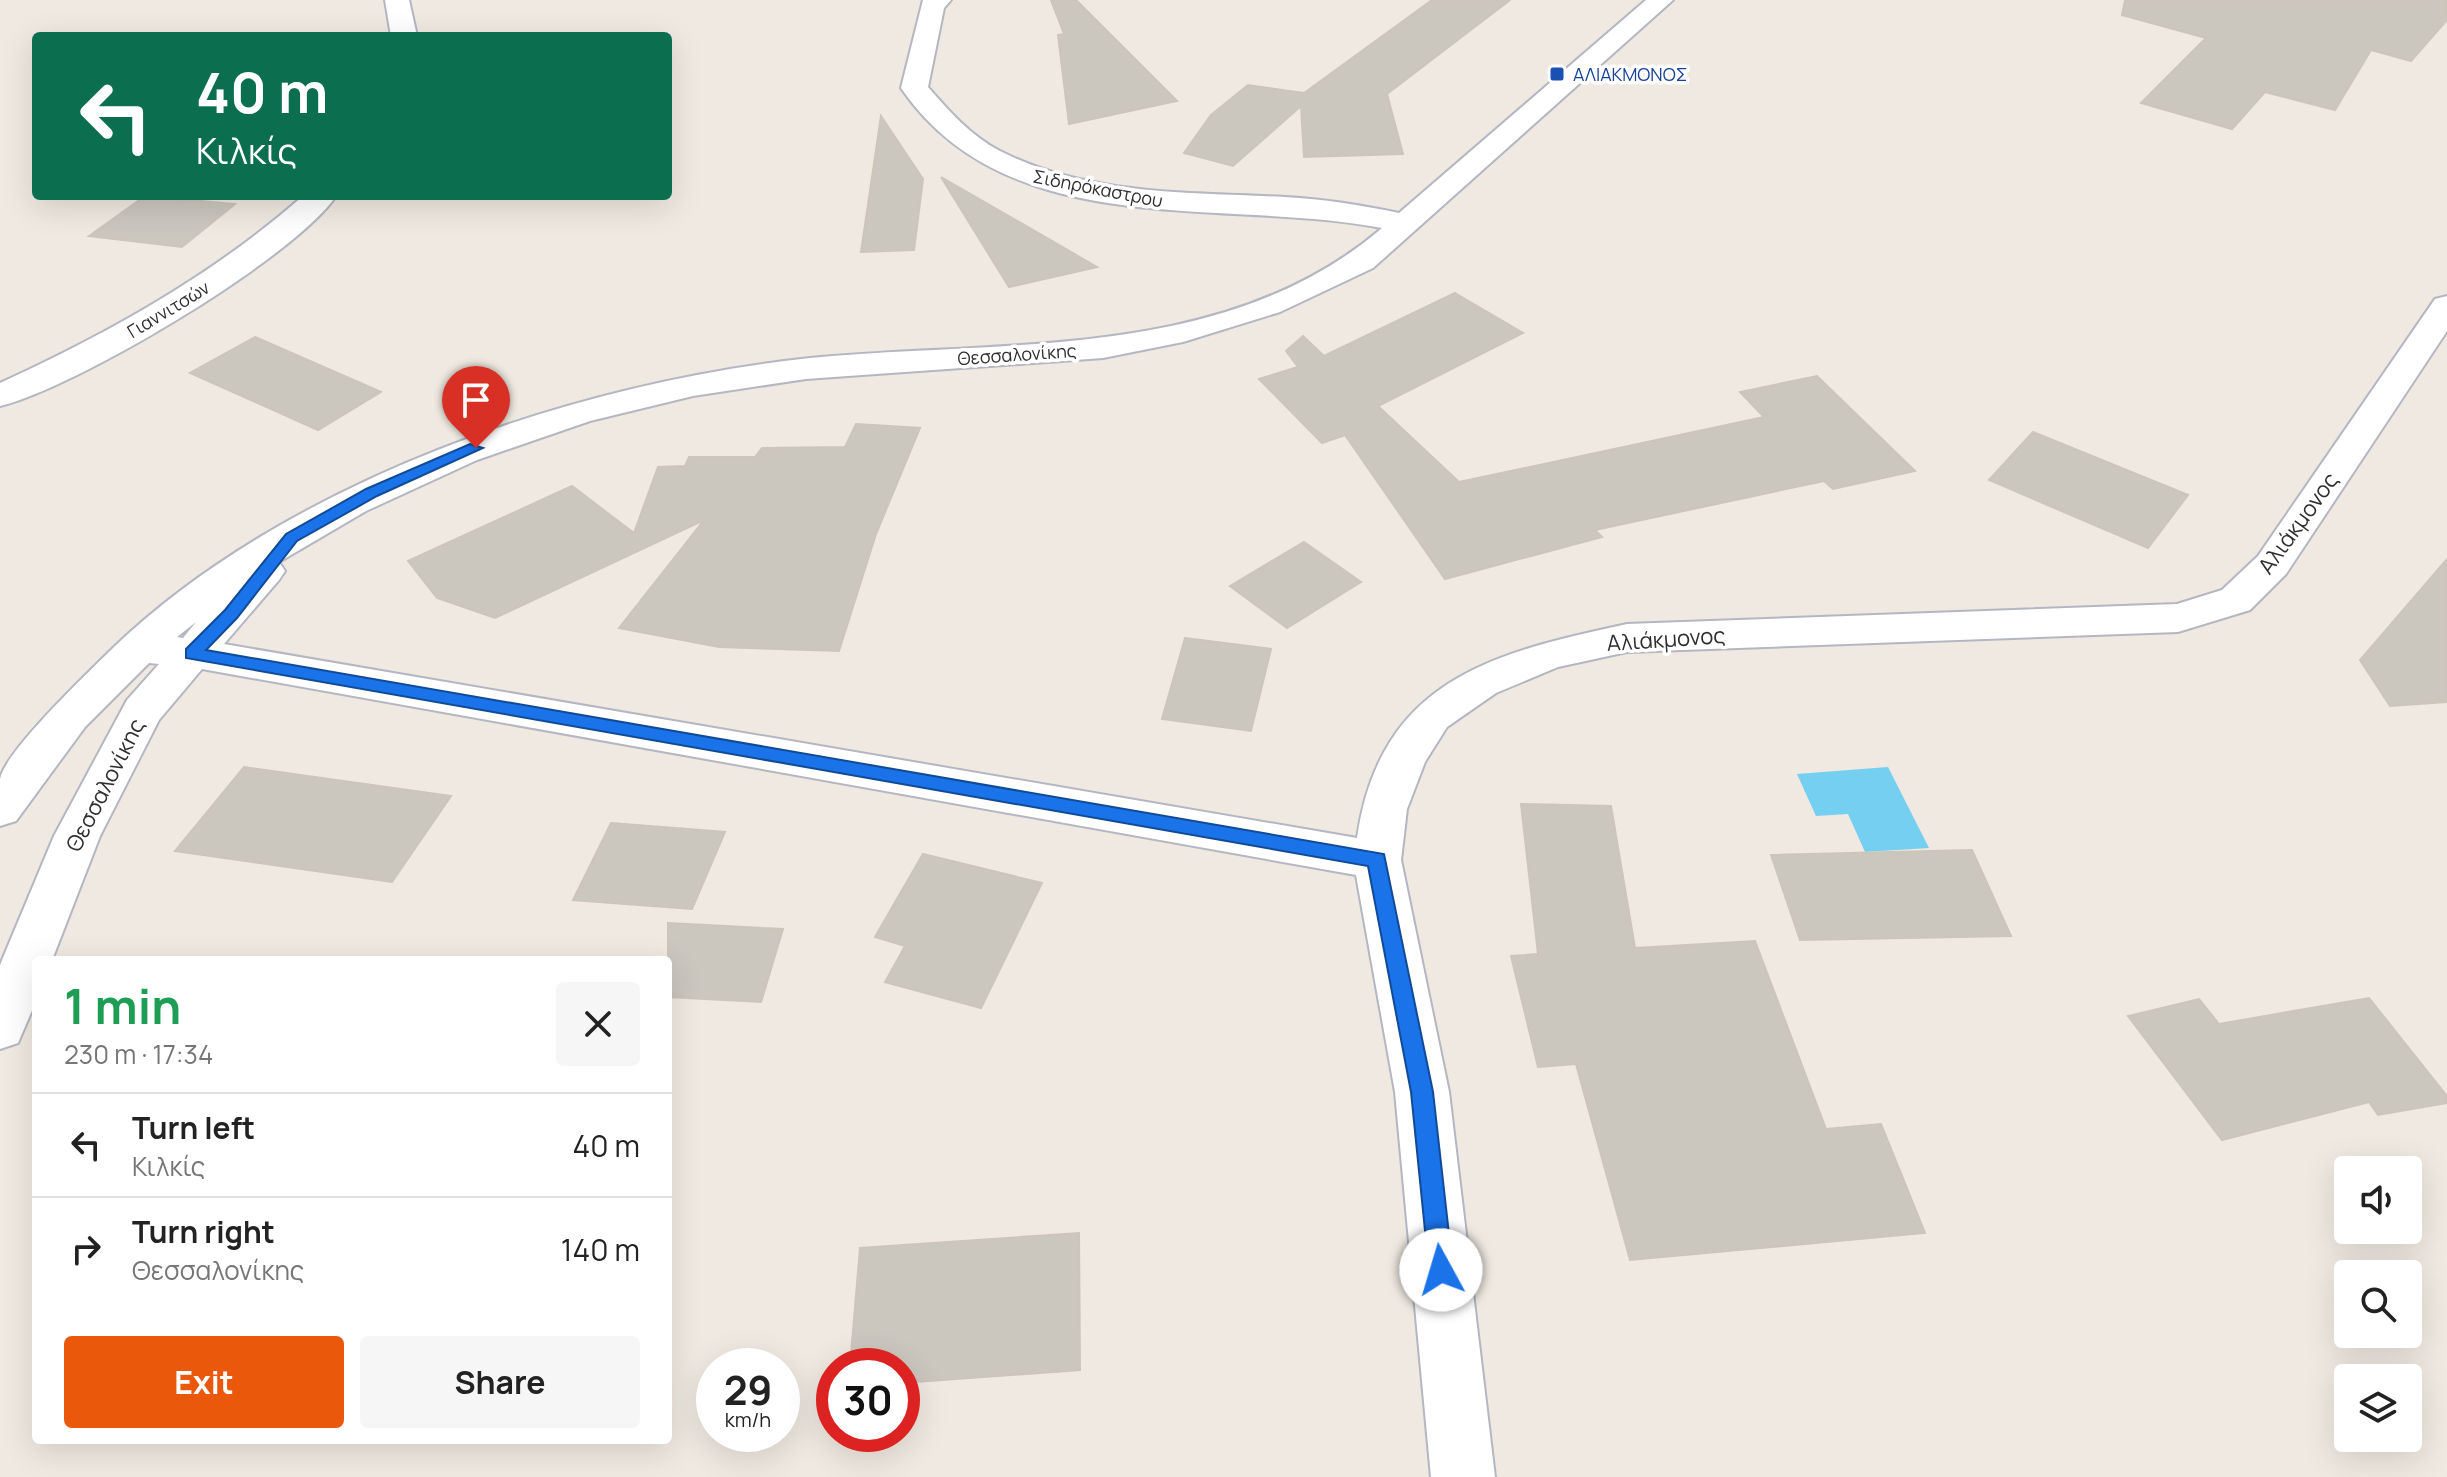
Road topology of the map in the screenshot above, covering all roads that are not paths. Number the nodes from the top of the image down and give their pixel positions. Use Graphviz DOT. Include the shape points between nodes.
graph roads {
  1 [pos="397,0"];
  2 [pos="939,0"];
  3 [pos="1661,0"];
  4 [pos="403,32"];
  5 [pos="316,200"];
  6 [pos="1405,223"];
  7 [pos="2447,306"];
  8 [pos="0,396"];
  9 [pos="291,537"];
  10 [pos="138,647"];
  11 [pos="192,653"];
  12 [pos="0,809"];
  13 [pos="1377,860"];
  14 [pos="0,1027"];
  15 [pos="1463,1477"];
  1 -- 4 [label="street"];
  2 -- 6 [label="street, Σιδηρόκαστρου" via="932,5 914,88 961,137 1014,169 1053,183 1158,201 1328,210"];
  3 -- 6 [label="street, Θεσσαλονίκης"];
  5 -- 8 [label="street, Γιαννιτσών" via="268,243 182,302 96,351"];
  6 -- 9 [label="street, Θεσσαλονίκης" via="1362,261 1313,288 1259,311 1192,330 1103,348 803,370 598,407 452,457 371,492"];
  7 -- 13 [label="street, Αλιάκμονος" via="2272,565 2236,600 2178,618 1627,638 1549,655 1481,682 1432,716 1404,759 1384,809"];
  9 -- 10 [label="street, Θεσσαλονίκης"];
  9 -- 11 [label="street, Θεσσαλονίκης" via="231,614"];
  10 -- 11 [label="street"];
  10 -- 12 [label="street, Θεσσαλονίκης" via="98,685"];
  11 -- 13 [label="street"];
  11 -- 14 [label="street, Θεσσαλονίκης" via="142,711 77,836"];
  13 -- 15 [label="street, Αλιάκμονος" via="1422,1092"];
}
